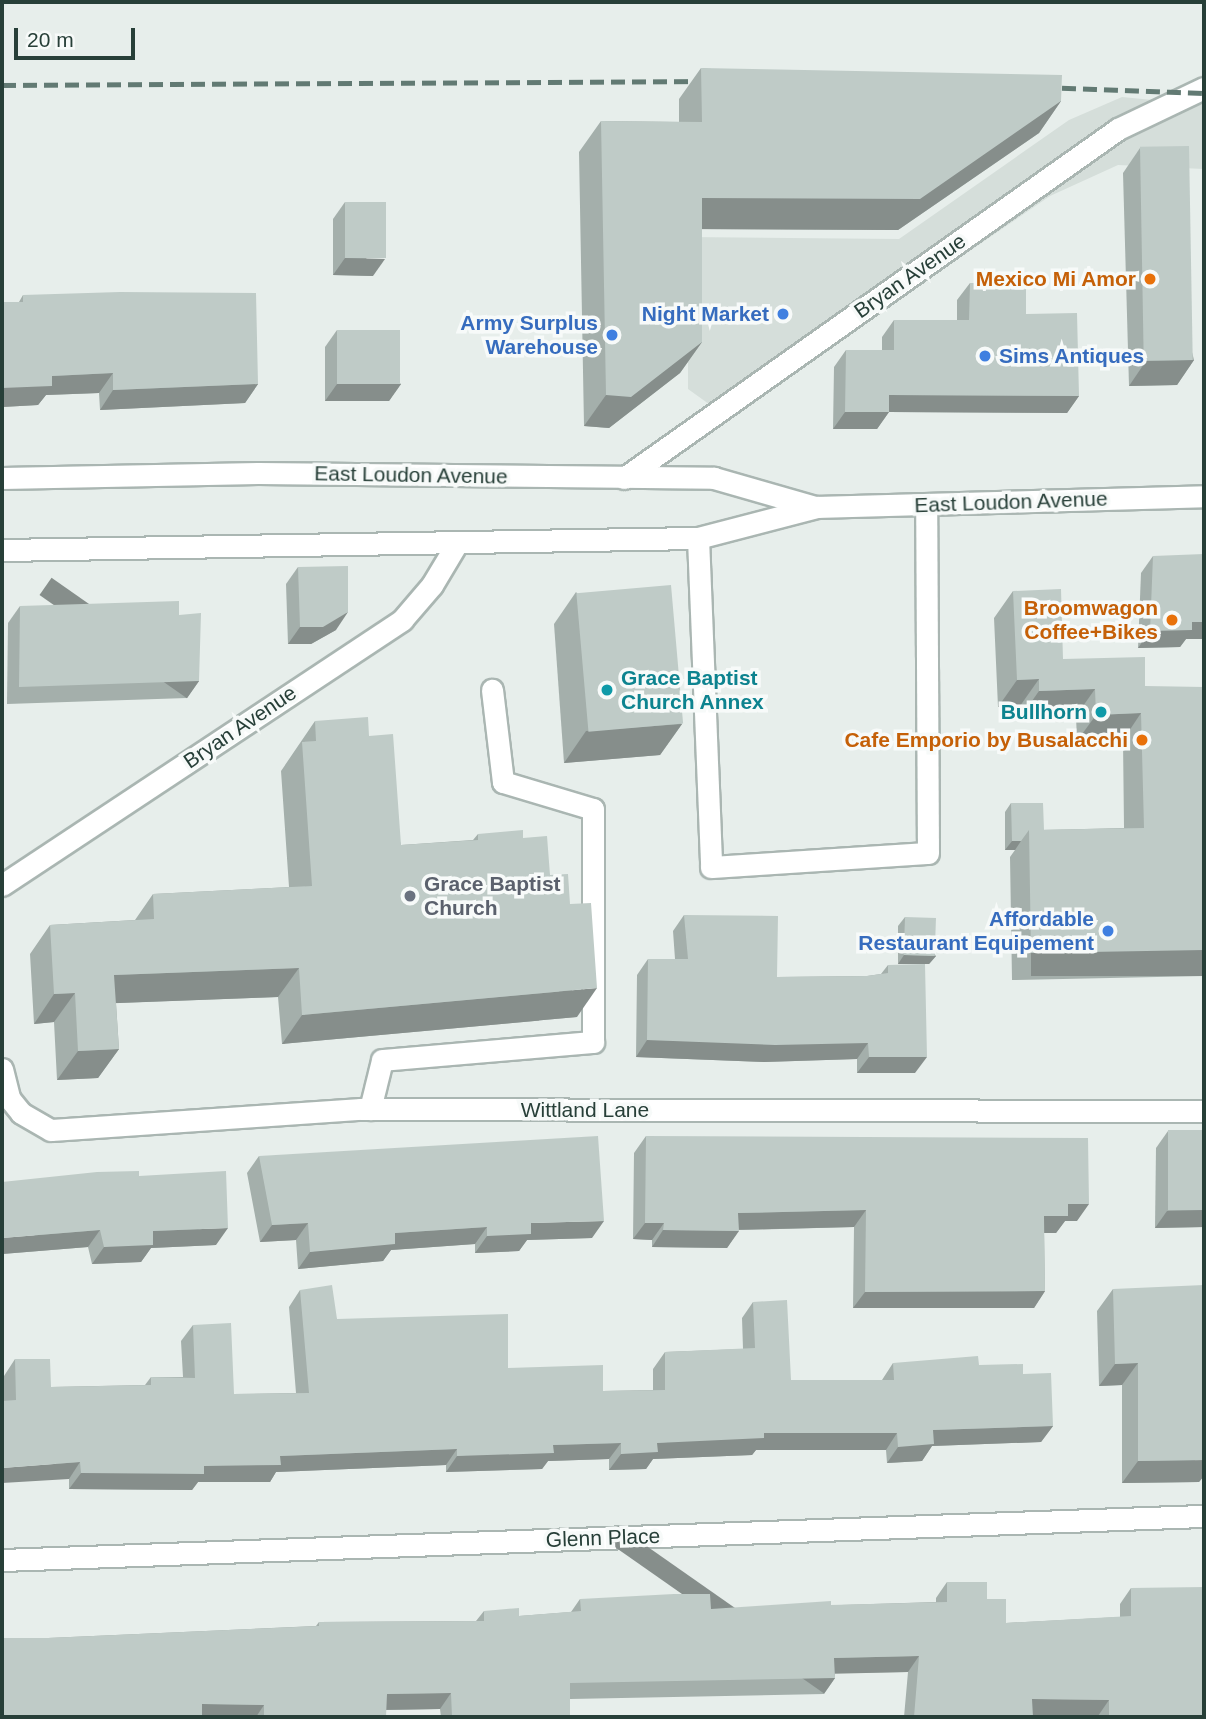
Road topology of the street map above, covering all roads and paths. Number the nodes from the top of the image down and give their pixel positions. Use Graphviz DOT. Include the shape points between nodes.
graph roads {
  1 [pos="1204,88"];
  2 [pos="2,478"];
  3 [pos="624,478"];
  4 [pos="1204,496"];
  5 [pos="926,505"];
  6 [pos="817,507"];
  7 [pos="698,538"];
  8 [pos="456,545"];
  9 [pos="2,550"];
  10 [pos="492,690"];
  11 [pos="2,886"];
  12 [pos="2,1069"];
  13 [pos="370,1109"];
  14 [pos="1204,1111"];
  15 [pos="1204,1516"];
  16 [pos="2,1560"];
  1 -- 3 [label="street, Bryan Avenue" via="1118,129"];
  2 -- 3 [label="street, East Loudon Avenue" via="258,473"];
  3 -- 6 [label="street, East Loudon Avenue" via="714,478"];
  4 -- 5 [label="street, East Loudon Avenue"];
  5 -- 6 [label="street, East Loudon Avenue"];
  5 -- 7 [label="street" via="928,853 711,867"];
  6 -- 7 [label="street, East Loudon Avenue"];
  7 -- 8 [label="street, East Loudon Avenue"];
  8 -- 9 [label="street, East Loudon Avenue"];
  8 -- 11 [label="street, Bryan Avenue" via="402,620"];
  10 -- 13 [label="street" via="503,782 593,809 593,1042 382,1060"];
  12 -- 13 [label="street, Wittland Lane" via="9,1098 21,1113 51,1130"];
  13 -- 14 [label="street, Wittland Lane"];
  15 -- 16 [label="street, Glenn Place"];
}
